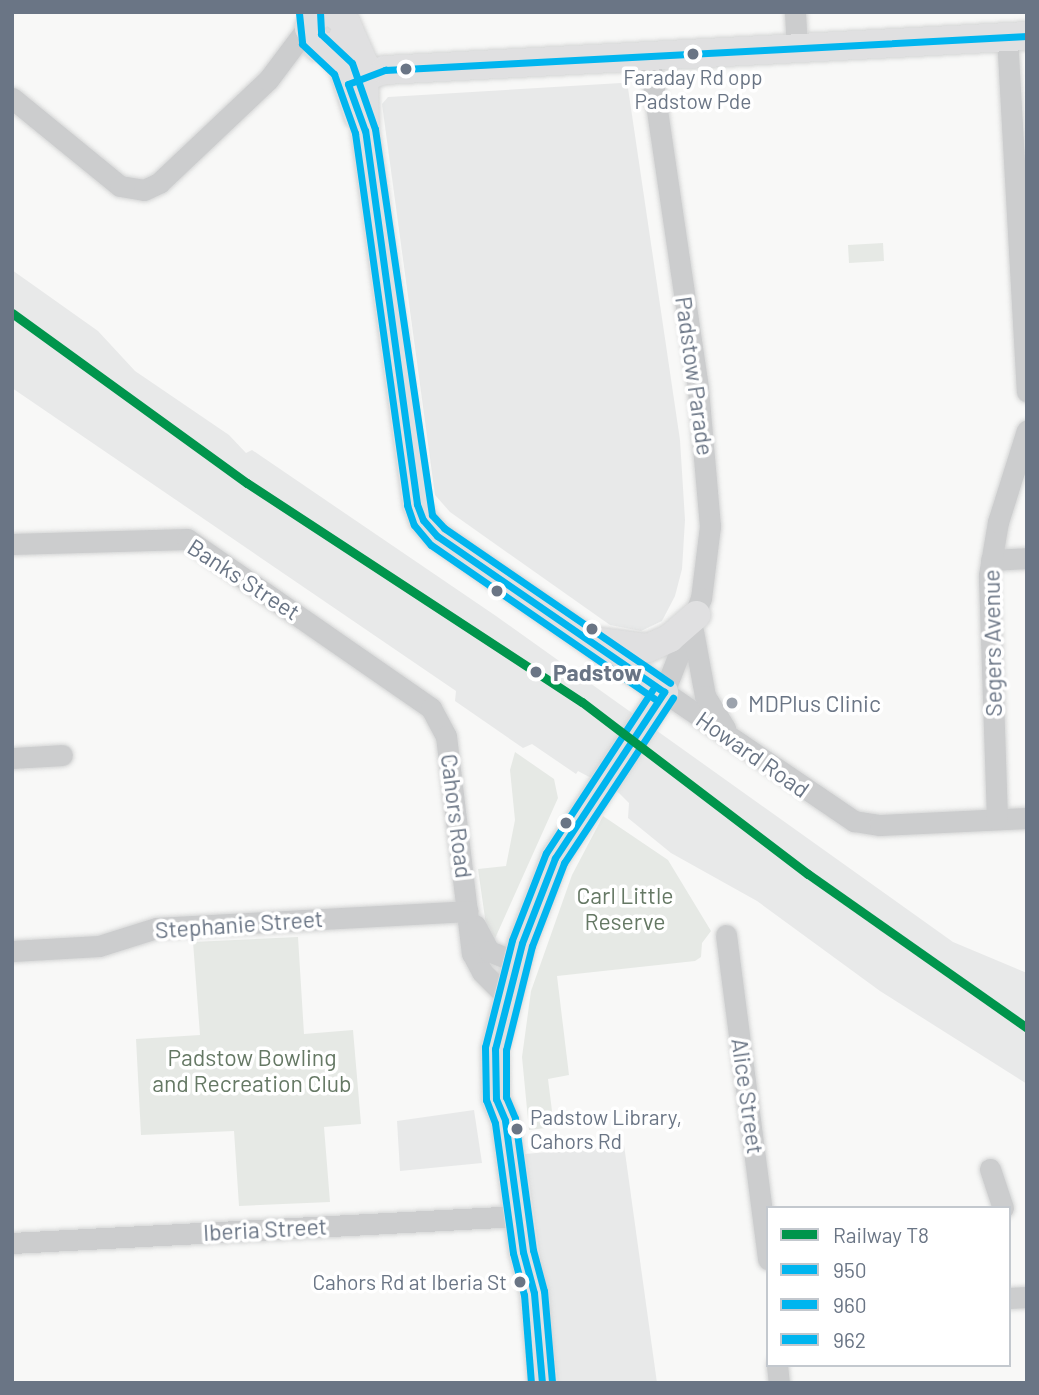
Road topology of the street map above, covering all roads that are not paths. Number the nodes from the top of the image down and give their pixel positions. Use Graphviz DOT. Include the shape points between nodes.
graph roads {
  1 [pos="795,12"];
  2 [pos="326,23"];
  3 [pos="1017,36"];
  4 [pos="797,48"];
  5 [pos="649,55"];
  6 [pos="357,80"];
  7 [pos="12,98"];
  8 [pos="1027,391"];
  9 [pos="1027,430"];
  10 [pos="12,544"];
  11 [pos="1027,558"];
  12 [pos="991,560"];
  13 [pos="694,620"];
  14 [pos="587,638"];
  15 [pos="664,692"];
  16 [pos="442,722"];
  17 [pos="735,741"];
  18 [pos="62,755"];
  19 [pos="12,758"];
  20 [pos="1027,818"];
  21 [pos="998,819"];
  22 [pos="468,911"];
  23 [pos="726,934"];
  24 [pos="12,951"];
  25 [pos="516,962"];
  26 [pos="506,996"];
  27 [pos="990,1169"];
  28 [pos="1002,1206"];
  29 [pos="519,1216"];
  30 [pos="12,1243"];
  31 [pos="766,1243"];
  32 [pos="542,1383"];
  1 -- 4 [label="street"];
  2 -- 6 [label="main road, Howard Road"];
  2 -- 7 [label="street" via="303,55 268,80 159,183 137,190 113,180"];
  3 -- 4 [label="main road"];
  3 -- 8 [label="street"];
  4 -- 5 [label="main road"];
  5 -- 6 [label="main road" via="385,70"];
  5 -- 13 [label="street, Padstow Parade" via="708,461 708,561"];
  6 -- 14 [label="main road, Howard Road" via="416,504 436,536"];
  9 -- 12 [label="street, Segers Avenue"];
  10 -- 16 [label="street, Banks Street" via="187,539 424,702"];
  11 -- 12 [label="street"];
  12 -- 21 [label="street, Segers Avenue"];
  13 -- 14 [label="main road" via="648,648 626,648"];
  13 -- 15 [label="street, Padstow Parade"];
  13 -- 17 [label="street" via="705,696"];
  14 -- 15 [label="main road, Howard Road"];
  15 -- 17 [label="street, Howard Road"];
  15 -- 25 [label="main road" via="555,859"];
  16 -- 22 [label="street, Cahors Road"];
  17 -- 21 [label="street, Howard Road" via="854,821 880,825"];
  18 -- 19 [label="street"];
  20 -- 21 [label="street, Howard Road"];
  22 -- 24 [label="street, Stephanie Street" via="156,928 99,946"];
  22 -- 25 [label="street, Cahors Road" via="485,947"];
  22 -- 26 [label="street, Cahors Road" via="468,935 477,964"];
  23 -- 31 [label="street, Alice Street"];
  25 -- 26 [label="main road"];
  26 -- 29 [label="main road" via="495,1049 495,1084"];
  27 -- 28 [label="street"];
  29 -- 30 [label="street, Iberia Street"];
  29 -- 32 [label="main road" via="520,1272"];
}
